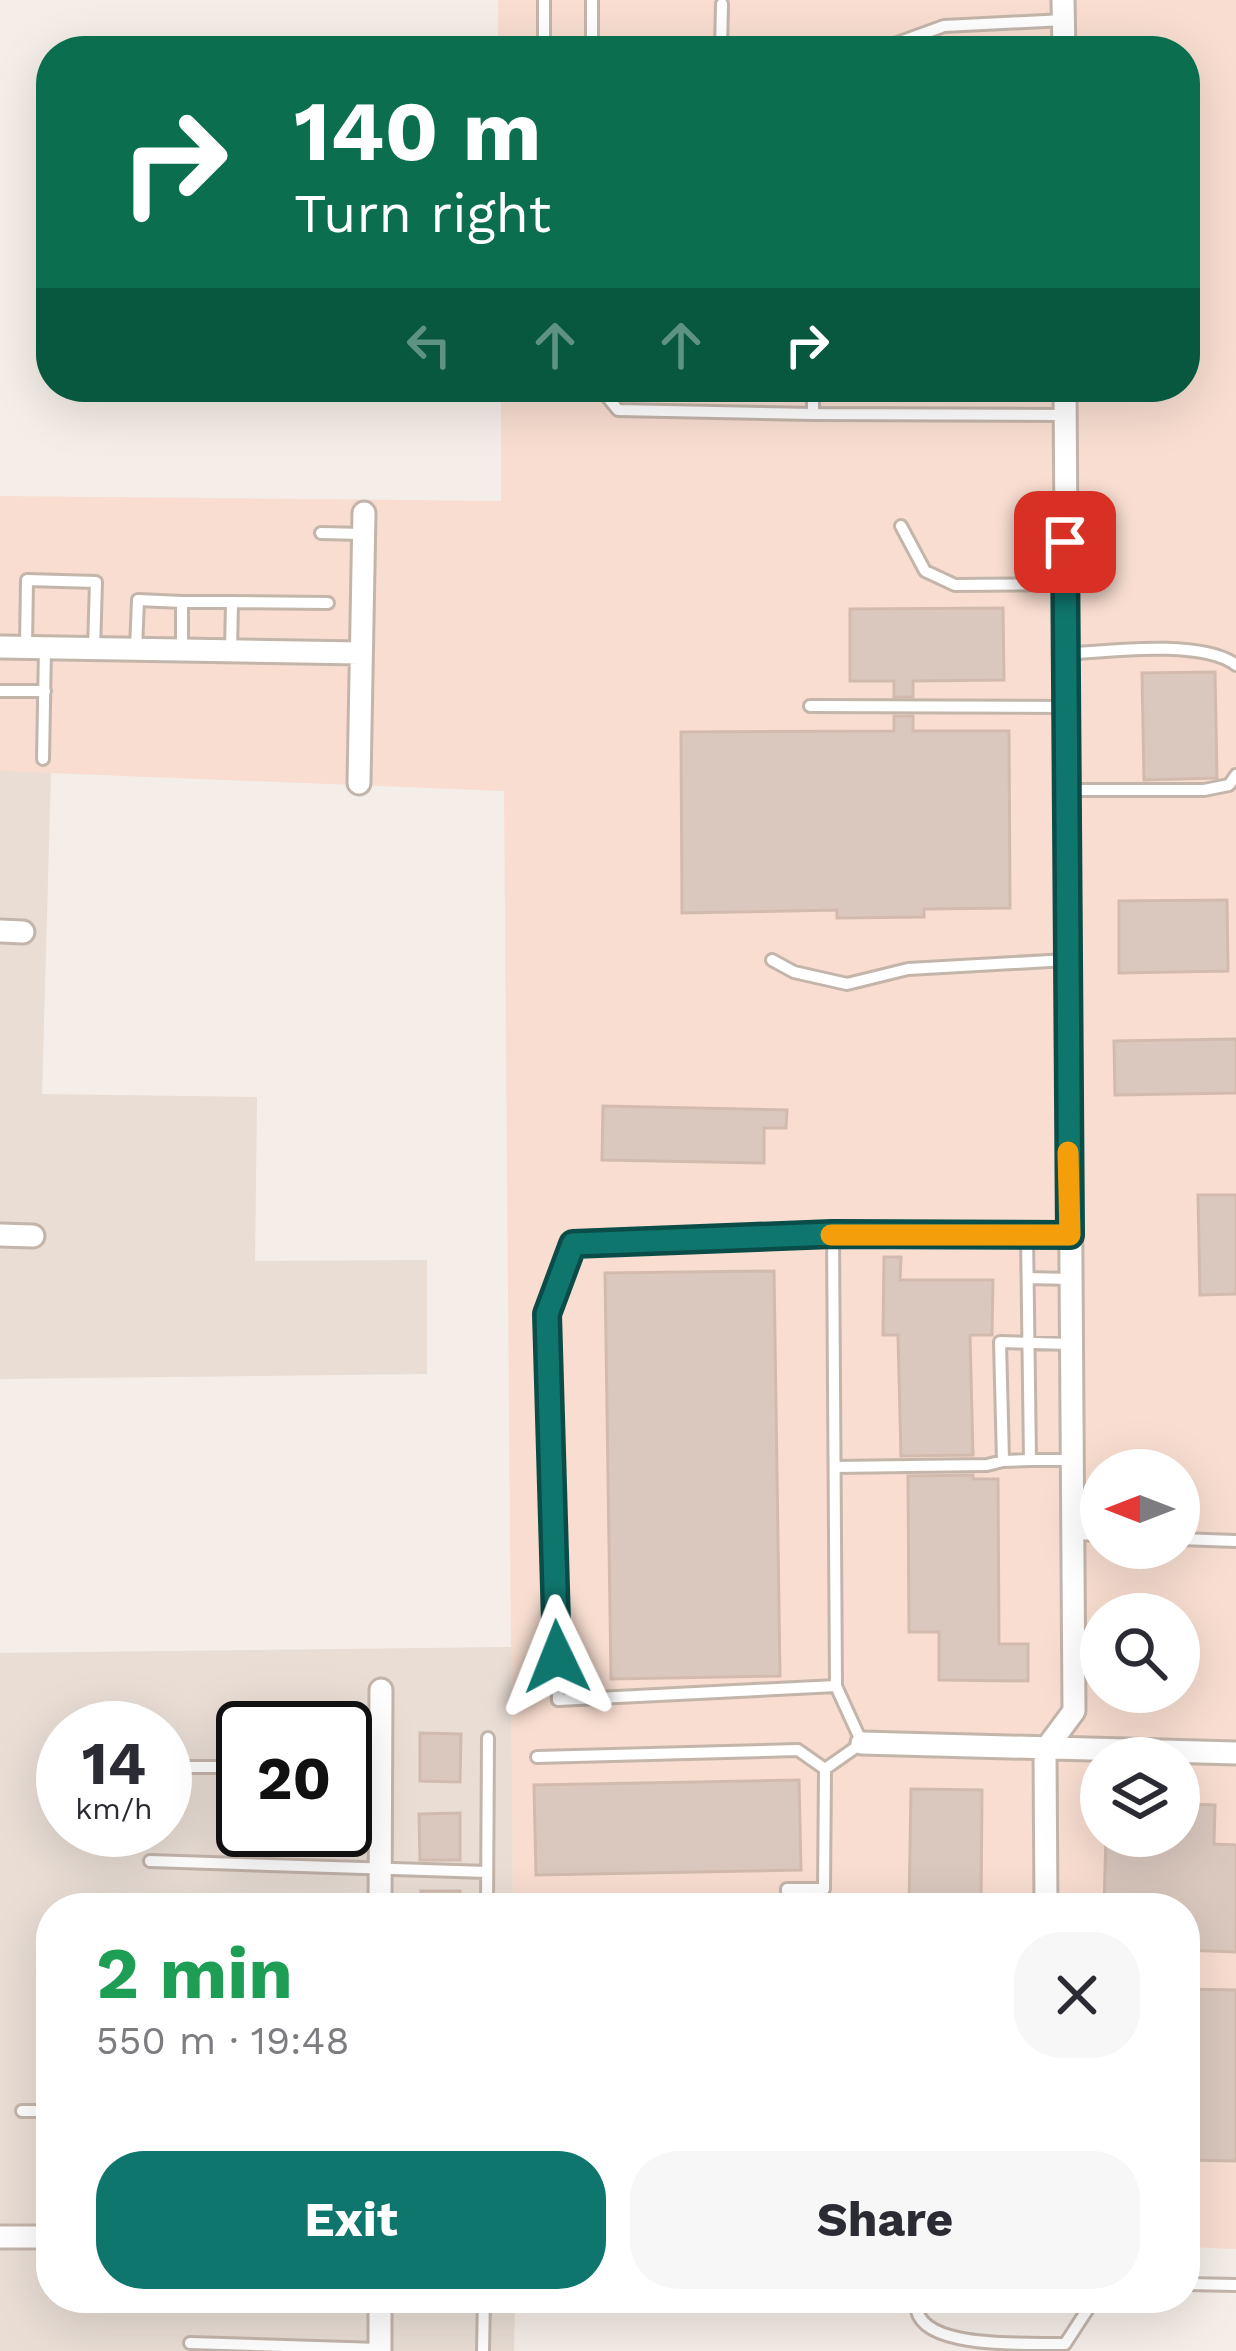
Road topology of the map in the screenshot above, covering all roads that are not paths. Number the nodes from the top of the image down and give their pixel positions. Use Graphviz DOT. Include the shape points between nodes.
graph roads {
  1 [pos="544,0"];
  2 [pos="592,0"];
  3 [pos="722,4"];
  4 [pos="1063,10"];
  5 [pos="544,36"];
  6 [pos="592,36"];
  7 [pos="721,36"];
  8 [pos="916,36"];
  9 [pos="612,402"];
  10 [pos="813,402"];
  11 [pos="1065,402"];
  12 [pos="813,414"];
  13 [pos="1065,415"];
  14 [pos="364,524"];
  15 [pos="901,526"];
  16 [pos="321,533"];
  17 [pos="1066,584"];
  18 [pos="182,602"];
  19 [pos="232,602"];
  20 [pos="328,603"];
  21 [pos="0,647"];
  22 [pos="35,648"];
  23 [pos="94,649"];
  24 [pos="136,650"];
  25 [pos="182,650"];
  26 [pos="231,651"];
  27 [pos="361,653"];
  28 [pos="1066,654"];
  29 [pos="1236,665"];
  30 [pos="0,691"];
  31 [pos="45,691"];
  32 [pos="810,706"];
  33 [pos="1066,707"];
  34 [pos="43,759"];
  35 [pos="1236,775"];
  36 [pos="359,782"];
  37 [pos="1066,790"];
  38 [pos="772,960"];
  39 [pos="1067,960"];
  40 [pos="832,1234"];
  41 [pos="0,1235"];
  42 [pos="1027,1235"];
  43 [pos="1070,1235"];
  44 [pos="33,1236"];
  45 [pos="1028,1278"];
  46 [pos="1070,1279"];
  47 [pos="1029,1341"];
  48 [pos="1070,1345"];
  49 [pos="1030,1460"];
  50 [pos="1071,1460"];
  51 [pos="1003,1461"];
  52 [pos="835,1467"];
  53 [pos="1071,1534"];
  54 [pos="1080,1534"];
  55 [pos="1200,1540"];
  56 [pos="1236,1541"];
  57 [pos="836,1686"];
  58 [pos="380,1690"];
  59 [pos="488,1738"];
  60 [pos="862,1743"];
  61 [pos="380,1750"];
  62 [pos="1045,1750"];
  63 [pos="372,1751"];
  64 [pos="1236,1753"];
  65 [pos="537,1757"];
  66 [pos="825,1768"];
  67 [pos="372,1783"];
  68 [pos="380,1783"];
  69 [pos="150,1861"];
  70 [pos="380,1867"];
  71 [pos="487,1872"];
  72 [pos="380,1893"];
  73 [pos="488,1893"];
  74 [pos="787,1893"];
  75 [pos="1046,1893"];
  76 [pos="22,2111"];
  77 [pos="36,2111"];
  78 [pos="0,2237"];
  79 [pos="36,2237"];
  80 [pos="1200,2284"];
  81 [pos="1236,2285"];
  82 [pos="380,2313"];
  83 [pos="484,2313"];
  84 [pos="916,2313"];
  85 [pos="1086,2313"];
  86 [pos="190,2344"];
  87 [pos="380,2350"];
  88 [pos="483,2351"];
  1 -- 5 [label="lane"];
  2 -- 6 [label="lane"];
  3 -- 7 [label="lane"];
  4 -- 8 [label="lane"];
  9 -- 12 [label="lane" via="618,410"];
  10 -- 12 [label="lane"];
  11 -- 13 [label="street"];
  12 -- 13 [label="lane"];
  13 -- 17 [label="street"];
  14 -- 16 [label="lane"];
  14 -- 27 [label="street"];
  15 -- 17 [label="lane" via="925,571 955,585"];
  17 -- 28 [label="street"];
  18 -- 19 [label="lane"];
  18 -- 24 [label="lane" via="138,600"];
  18 -- 25 [label="lane"];
  19 -- 20 [label="lane"];
  19 -- 26 [label="lane"];
  21 -- 22 [label="street"];
  22 -- 23 [label="street"];
  22 -- 23 [label="lane" via="27,580 96,582"];
  22 -- 31 [label="lane"];
  23 -- 24 [label="street"];
  24 -- 25 [label="street"];
  25 -- 26 [label="street"];
  26 -- 27 [label="street"];
  27 -- 36 [label="street"];
  28 -- 29 [label="lane" via="1186,651 1222,654"];
  28 -- 33 [label="street"];
  30 -- 31 [label="lane"];
  31 -- 34 [label="lane"];
  32 -- 33 [label="lane"];
  33 -- 37 [label="street"];
  35 -- 37 [label="lane" via="1229,785 1204,790"];
  37 -- 39 [label="street"];
  38 -- 39 [label="lane" via="847,984 908,970"];
  39 -- 43 [label="street"];
  40 -- 42 [label="lane"];
  40 -- 52 [label="lane"];
  40 -- 57 [label="lane" via="573,1244 547,1314 558,1700"];
  41 -- 44 [label="street"];
  42 -- 43 [label="lane"];
  42 -- 45 [label="lane"];
  43 -- 46 [label="street"];
  45 -- 46 [label="lane"];
  45 -- 47 [label="lane"];
  46 -- 48 [label="street"];
  47 -- 48 [label="lane"];
  47 -- 49 [label="lane"];
  47 -- 51 [label="lane" via="1000,1342"];
  48 -- 50 [label="street"];
  49 -- 50 [label="lane"];
  49 -- 51 [label="lane"];
  50 -- 53 [label="street"];
  51 -- 52 [label="lane"];
  52 -- 57 [label="lane"];
  53 -- 54 [label="lane"];
  53 -- 62 [label="street" via="1073,1711"];
  55 -- 56 [label="lane"];
  57 -- 60 [label="lane"];
  58 -- 61 [label="street"];
  59 -- 71 [label="lane"];
  60 -- 62 [label="street"];
  60 -- 66 [label="lane"];
  61 -- 63 [label="lane"];
  61 -- 68 [label="street"];
  62 -- 64 [label="street"];
  62 -- 75 [label="street"];
  65 -- 66 [label="lane" via="798,1750"];
  66 -- 74 [label="lane" via="824,1889"];
  67 -- 68 [label="lane"];
  68 -- 70 [label="street"];
  69 -- 70 [label="lane"];
  70 -- 71 [label="lane"];
  70 -- 72 [label="street"];
  71 -- 73 [label="lane"];
  76 -- 77 [label="lane"];
  78 -- 79 [label="street"];
  80 -- 81 [label="lane"];
  82 -- 87 [label="street"];
  83 -- 88 [label="lane"];
  84 -- 85 [label="lane" via="923,2330 946,2342 1065,2344"];
  86 -- 87 [label="lane"];
}
